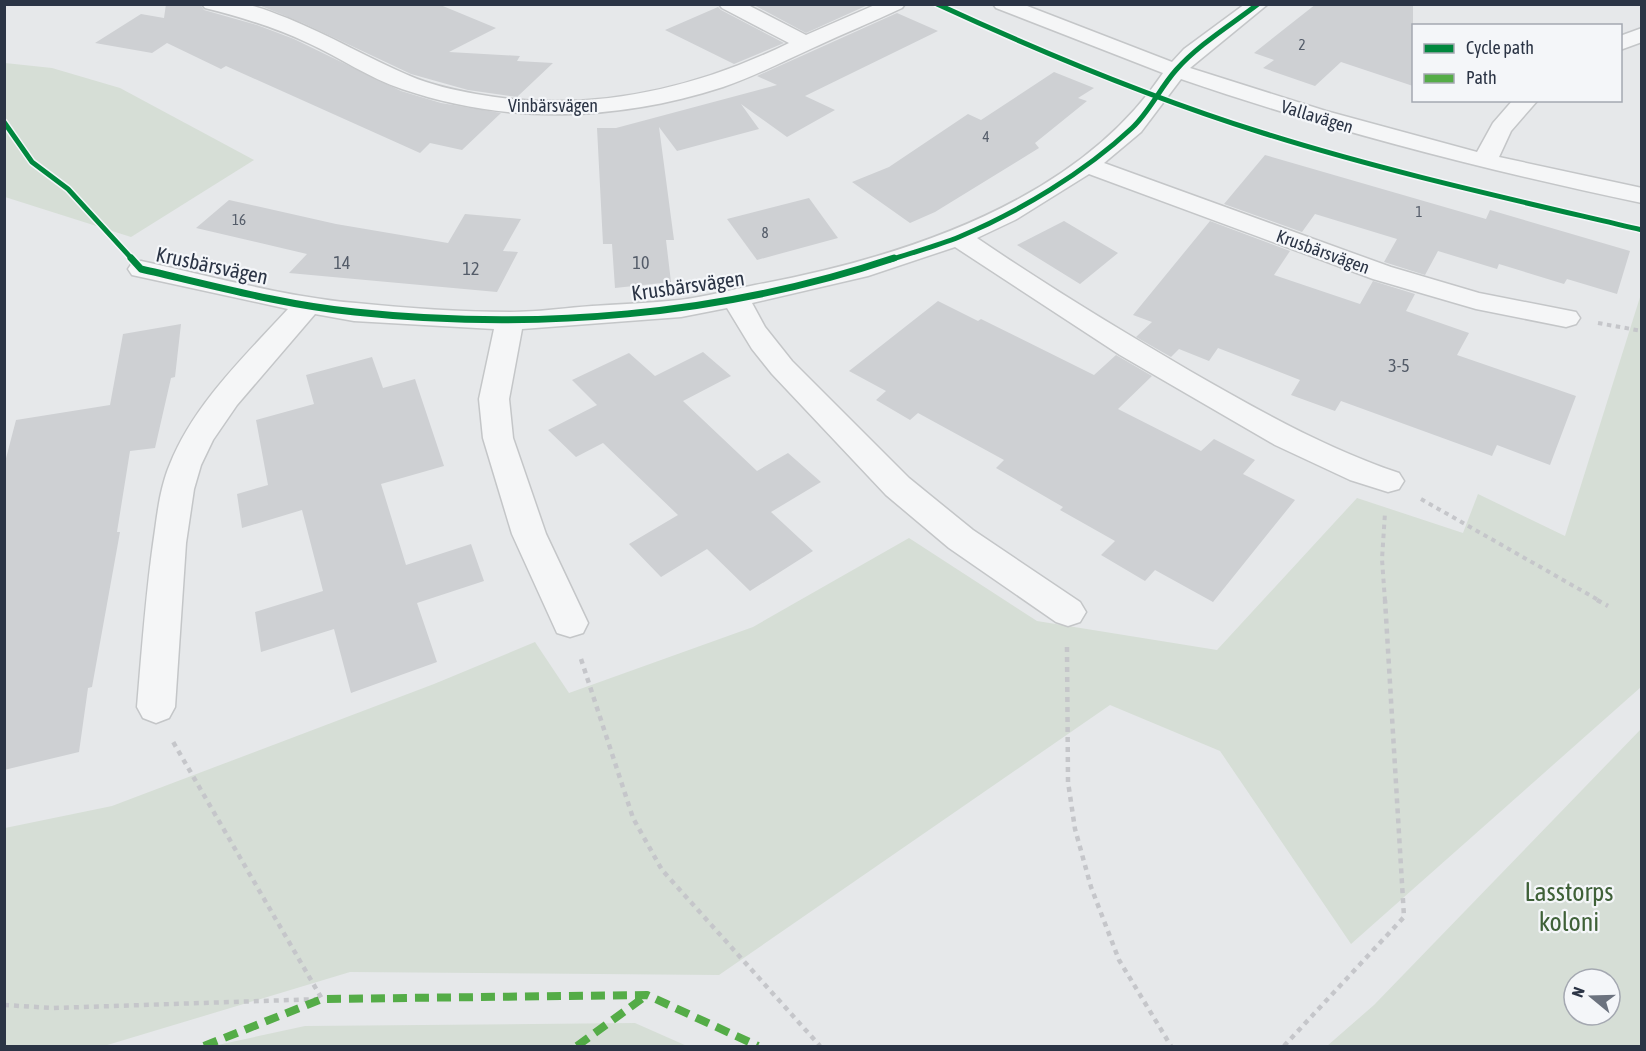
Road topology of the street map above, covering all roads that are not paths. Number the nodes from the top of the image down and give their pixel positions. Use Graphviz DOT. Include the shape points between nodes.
graph roads {
  1 [pos="212,4"];
  2 [pos="729,4"];
  3 [pos="895,4"];
  4 [pos="1004,4"];
  5 [pos="1258,4"];
  6 [pos="1641,34"];
  7 [pos="805,43"];
  8 [pos="1622,43"];
  9 [pos="1175,71"];
  10 [pos="1525,102"];
  11 [pos="1486,162"];
  12 [pos="1087,165"];
  13 [pos="1641,196"];
  14 [pos="958,237"];
  15 [pos="141,269"];
  16 [pos="737,299"];
  17 [pos="308,304"];
  18 [pos="1566,318"];
  19 [pos="510,321"];
  20 [pos="1388,481"];
  21 [pos="1068,612"];
  22 [pos="570,623"];
  23 [pos="156,707"];
  1 -- 7 [label="street, Vinbärsvägen" via="272,20 406,83 485,105 593,109 648,100 759,66"];
  2 -- 7 [label="street"];
  3 -- 7 [label="street, Vinbärsvägen"];
  4 -- 9 [label="street, Vallavägen"];
  5 -- 9 [label="street, Krusbärsvägen"];
  6 -- 8 [label="street"];
  9 -- 11 [label="street, Vallavägen" via="1356,129"];
  9 -- 12 [label="street, Krusbärsvägen" via="1133,127"];
  10 -- 11 [label="street" via="1496,134"];
  11 -- 13 [label="street, Vallavägen"];
  12 -- 14 [label="street, Krusbärsvägen" via="1006,215"];
  12 -- 18 [label="street, Krusbärsvägen" via="1382,273 1476,301"];
  14 -- 16 [label="street, Krusbärsvägen" via="859,270"];
  14 -- 20 [label="street" via="1062,307 1244,415 1314,452"];
  15 -- 17 [label="street, Krusbärsvägen"];
  16 -- 19 [label="street, Krusbärsvägen" via="681,308"];
  16 -- 21 [label="street, Krusbärsvägen" via="748,325 768,353 880,469 926,512"];
  17 -- 19 [label="street, Krusbärsvägen" via="354,312"];
  17 -- 23 [label="street" via="249,370 203,431 187,460 168,550"];
  19 -- 22 [label="street" via="494,399 498,438 529,534"];
}
